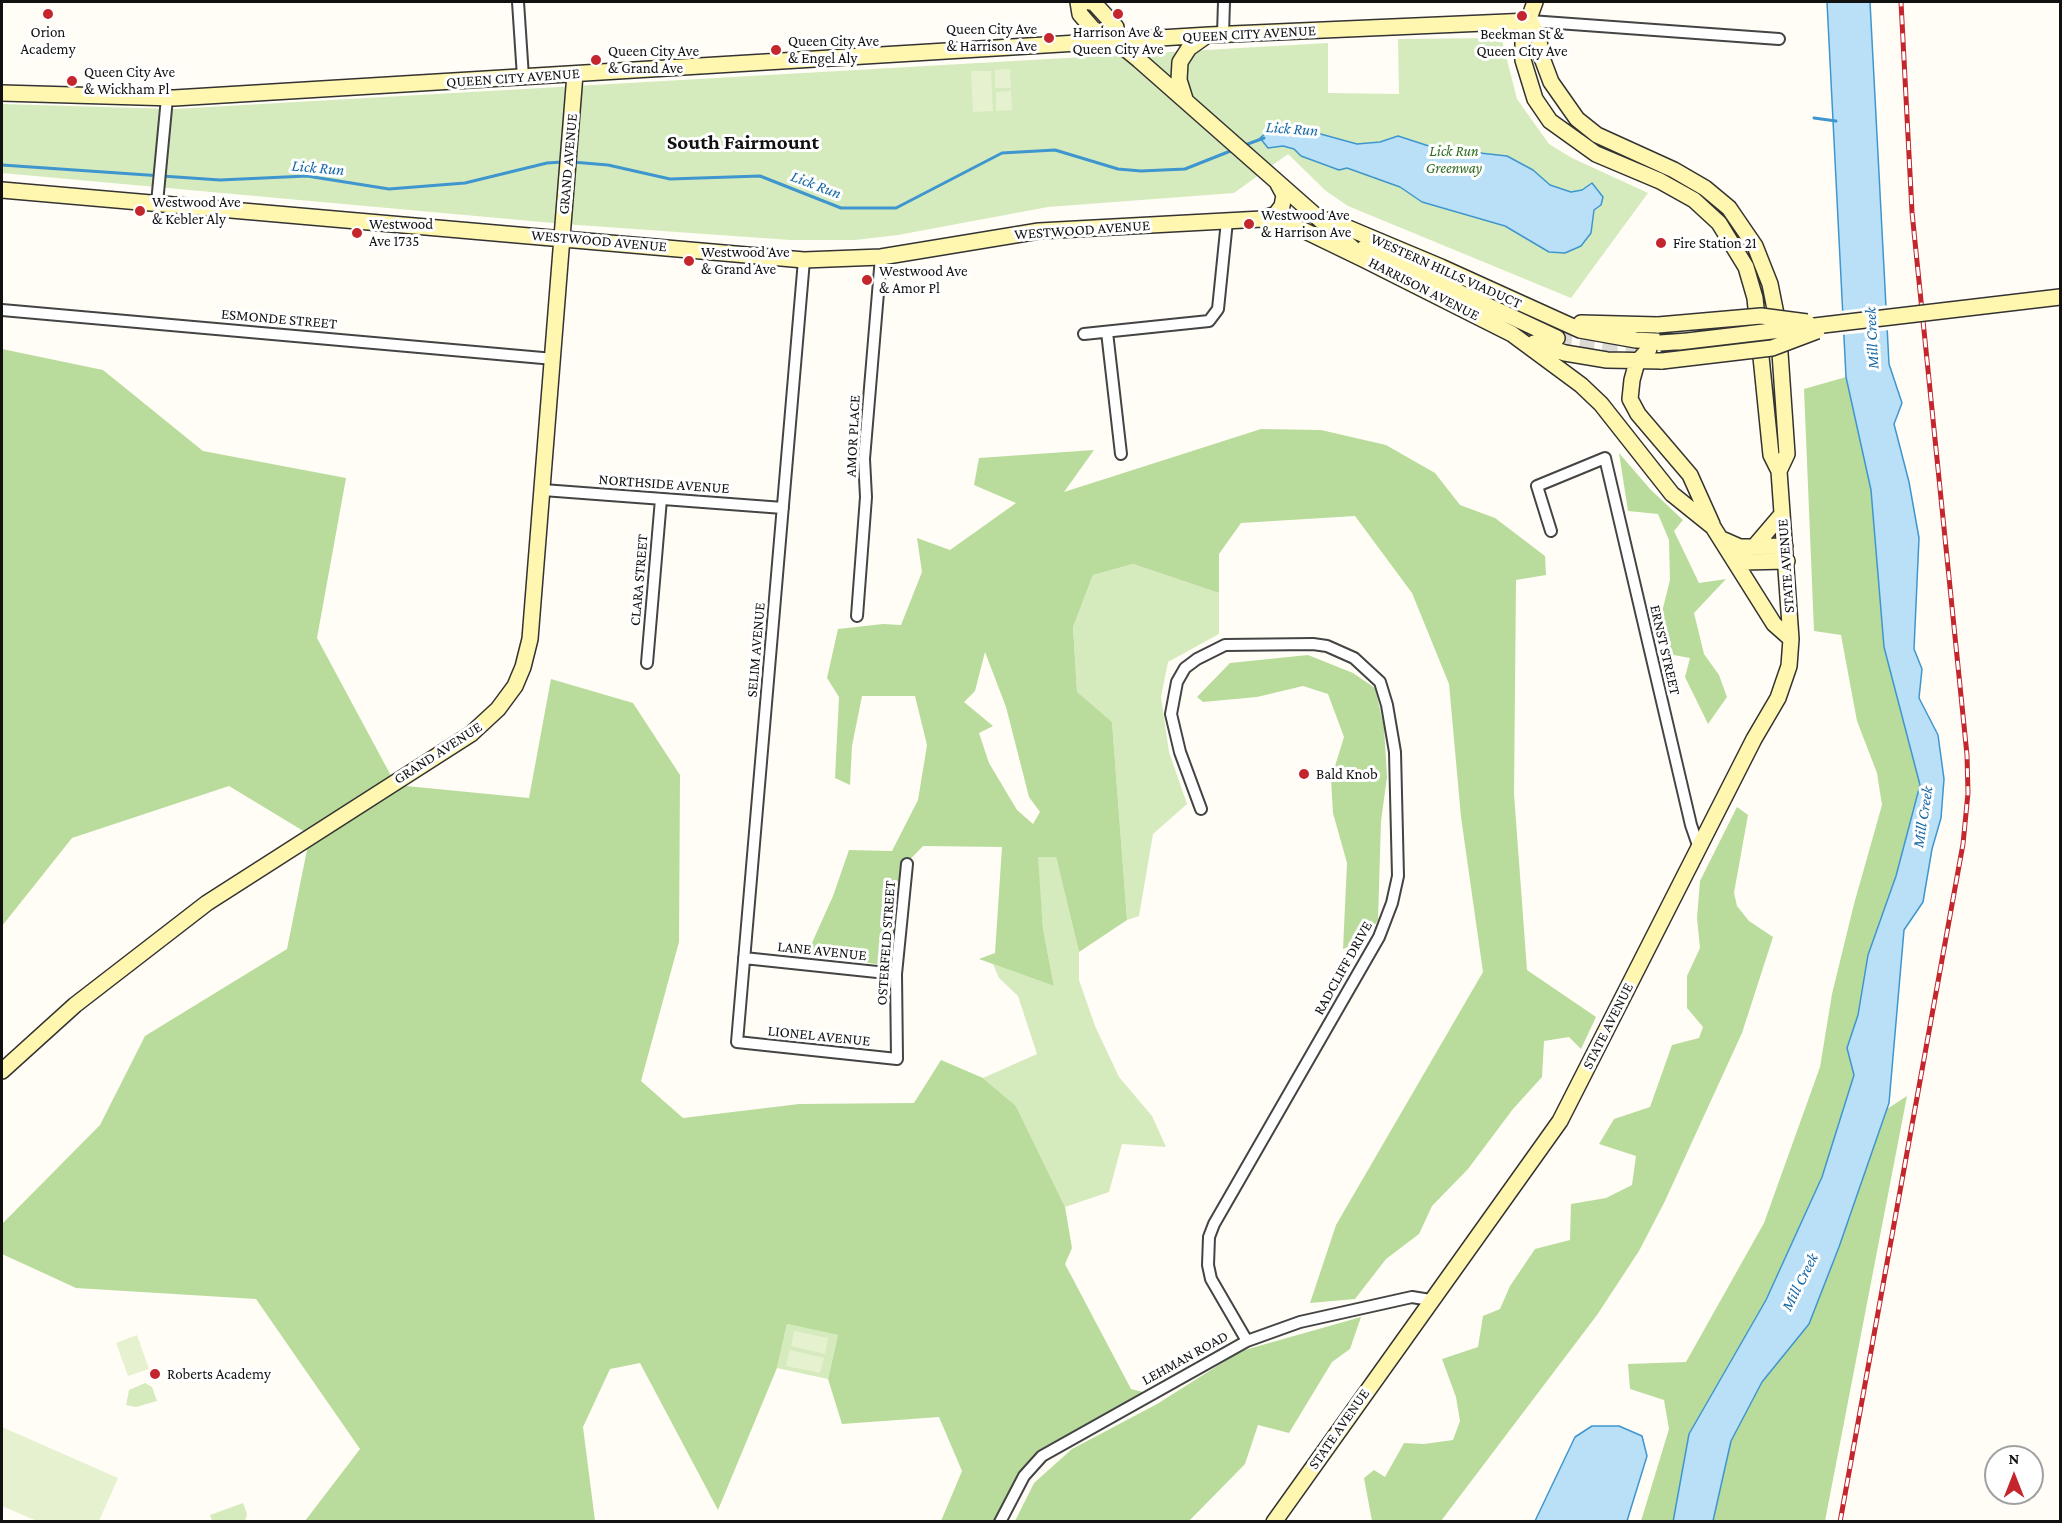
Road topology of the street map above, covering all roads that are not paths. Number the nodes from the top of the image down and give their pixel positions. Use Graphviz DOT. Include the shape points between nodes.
graph roads {
  1 [pos="518,2"];
  2 [pos="1078,2"];
  3 [pos="1089,2"];
  4 [pos="1224,2"];
  5 [pos="1535,2"];
  6 [pos="1530,21"];
  7 [pos="1216,35"];
  8 [pos="1779,39"];
  9 [pos="1116,41"];
  10 [pos="575,74"];
  11 [pos="523,77"];
  12 [pos="2,93"];
  13 [pos="167,98"];
  14 [pos="1186,100"];
  15 [pos="1278,184"];
  16 [pos="2,190"];
  17 [pos="157,203"];
  18 [pos="1318,215"];
  19 [pos="1262,219"];
  20 [pos="1227,221"];
  21 [pos="562,237"];
  22 [pos="1342,238"];
  23 [pos="881,257"];
  24 [pos="804,260"];
  25 [pos="1367,261"];
  26 [pos="2061,298"];
  27 [pos="2,310"];
  28 [pos="1834,326"];
  29 [pos="1562,327"];
  30 [pos="1107,332"];
  31 [pos="1084,334"];
  32 [pos="1512,334"];
  33 [pos="1679,342"];
  34 [pos="1654,346"];
  35 [pos="1572,354"];
  36 [pos="554,359"];
  37 [pos="1637,362"];
  38 [pos="1121,454"];
  39 [pos="1779,471"];
  40 [pos="543,490"];
  41 [pos="662,499"];
  42 [pos="783,508"];
  43 [pos="1782,514"];
  44 [pos="1713,527"];
  45 [pos="1551,531"];
  46 [pos="1724,540"];
  47 [pos="1753,548"];
  48 [pos="1786,553"];
  49 [pos="1733,555"];
  50 [pos="857,616"];
  51 [pos="1791,639"];
  52 [pos="647,663"];
  53 [pos="1201,809"];
  54 [pos="1699,848"];
  55 [pos="907,864"];
  56 [pos="744,958"];
  57 [pos="896,974"];
  58 [pos="737,1042"];
  59 [pos="897,1059"];
  60 [pos="2,1071"];
  61 [pos="1430,1300"];
  62 [pos="1247,1341"];
  63 [pos="1000,1521"];
  64 [pos="1274,1521"];
  1 -- 11 [label="street"];
  2 -- 9 [label="main road, HARRISON AVENUE" via="1080,14 1093,30"];
  3 -- 9 [label="main road, HARRISON AVENUE" via="1116,27"];
  4 -- 7 [label="street"];
  5 -- 6 [label="main road"];
  6 -- 7 [label="main road, QUEEN CITY AVENUE"];
  6 -- 8 [label="street, QUEEN CITY AVENUE"];
  6 -- 39 [label="main road, STATE AVENUE" via="1538,35 1551,82 1577,119 1597,135 1705,188 1737,217 1755,246 1770,284 1778,324 1787,454"];
  6 -- 39 [label="main road, STATE AVENUE" via="1523,35 1526,74 1535,99 1550,121 1596,154 1694,200 1719,223 1741,257 1755,298 1771,455"];
  7 -- 9 [label="main road, QUEEN CITY AVENUE"];
  7 -- 14 [label="main road" via="1189,48 1180,62 1179,80"];
  9 -- 10 [label="main road, QUEEN CITY AVENUE"];
  9 -- 14 [label="main road, HARRISON AVENUE"];
  10 -- 11 [label="main road, QUEEN CITY AVENUE"];
  10 -- 21 [label="main road, GRAND AVENUE"];
  11 -- 13 [label="main road, QUEEN CITY AVENUE"];
  12 -- 13 [label="main road, QUEEN CITY AVENUE"];
  13 -- 17 [label="street"];
  14 -- 15 [label="main road, HARRISON AVENUE"];
  15 -- 18 [label="main road, HARRISON AVENUE"];
  15 -- 19 [label="main road" via="1284,195 1282,206 1276,214"];
  16 -- 17 [label="main road, WESTWOOD AVENUE"];
  17 -- 21 [label="main road, WESTWOOD AVENUE"];
  18 -- 22 [label="main road, HARRISON AVENUE"];
  18 -- 29 [label="main road, WESTERN HILLS VIADUCT" via="1441,267"];
  19 -- 20 [label="main road, WESTWOOD AVENUE"];
  19 -- 25 [label="main road, WESTWOOD AVENUE" via="1300,229"];
  20 -- 23 [label="main road, WESTWOOD AVENUE" via="1039,231"];
  20 -- 30 [label="street" via="1218,309 1213,318 1204,323"];
  21 -- 24 [label="main road, WESTWOOD AVENUE"];
  21 -- 36 [label="main road, GRAND AVENUE"];
  22 -- 25 [label="main road, HARRISON AVENUE"];
  22 -- 29 [label="main road"];
  23 -- 24 [label="main road, WESTWOOD AVENUE"];
  23 -- 50 [label="street, AMOR PLACE" via="864,459 866,497"];
  24 -- 42 [label="street, SELIM AVENUE"];
  25 -- 32 [label="main road, HARRISON AVENUE"];
  26 -- 28 [label="main road, bridge"];
  26 -- 33 [label="main road, bridge"];
  27 -- 36 [label="street, ESMONDE STREET"];
  28 -- 29 [label="main road, bridge" via="1761,316 1658,325"];
  28 -- 34 [label="main road, bridge"];
  28 -- 37 [label="main road, bridge" via="1772,348"];
  29 -- 33 [label="main road, bridge" via="1636,340"];
  30 -- 31 [label="street"];
  30 -- 38 [label="street"];
  32 -- 35 [label="main road, WESTERN HILLS VIADUCT"];
  32 -- 44 [label="main road, HARRISON AVENUE" via="1587,391 1672,494"];
  33 -- 34 [label="main road, bridge"];
  34 -- 35 [label="main road"];
  34 -- 37 [label="main road"];
  35 -- 37 [label="main road"];
  36 -- 40 [label="main road, GRAND AVENUE"];
  37 -- 44 [label="main road" via="1630,399 1638,414 1690,475"];
  39 -- 43 [label="main road, STATE AVENUE"];
  40 -- 41 [label="street, NORTHSIDE AVENUE"];
  40 -- 60 [label="main road, GRAND AVENUE" via="529,646 519,678 498,709 471,734 207,903 75,1005"];
  41 -- 42 [label="street, NORTHSIDE AVENUE"];
  41 -- 52 [label="street, CLARA STREET"];
  42 -- 56 [label="street, SELIM AVENUE"];
  43 -- 47 [label="main road"];
  43 -- 48 [label="main road, STATE AVENUE"];
  44 -- 46 [label="main road, HARRISON AVENUE"];
  45 -- 54 [label="street, ERNST STREET" via="1537,486 1605,458"];
  46 -- 47 [label="main road"];
  46 -- 49 [label="main road, HARRISON AVENUE"];
  47 -- 48 [label="main road"];
  48 -- 49 [label="main road" via="1743,562"];
  48 -- 51 [label="main road, STATE AVENUE"];
  49 -- 51 [label="main road, HARRISON AVENUE" via="1774,624"];
  51 -- 54 [label="main road, STATE AVENUE" via="1778,698"];
  53 -- 62 [label="street, RADCLIFF DRIVE" via="1171,714 1177,682 1185,668 1197,659 1225,645 1313,644 1354,658 1380,682 1395,752 1398,876 1392,903 1379,937 1209,1237 1211,1279"];
  54 -- 61 [label="main road, STATE AVENUE" via="1560,1121"];
  55 -- 57 [label="street, OSTERFELD STREET"];
  56 -- 57 [label="street, LANE AVENUE"];
  56 -- 58 [label="street, SELIM AVENUE"];
  57 -- 59 [label="street, OSTERFELD STREET"];
  58 -- 59 [label="street, LIONEL AVENUE"];
  61 -- 62 [label="street, LEHMAN ROAD" via="1412,1297 1367,1307"];
  61 -- 64 [label="main road, STATE AVENUE"];
  62 -- 63 [label="street, LEHMAN ROAD" via="1042,1456 1024,1476"];
}
